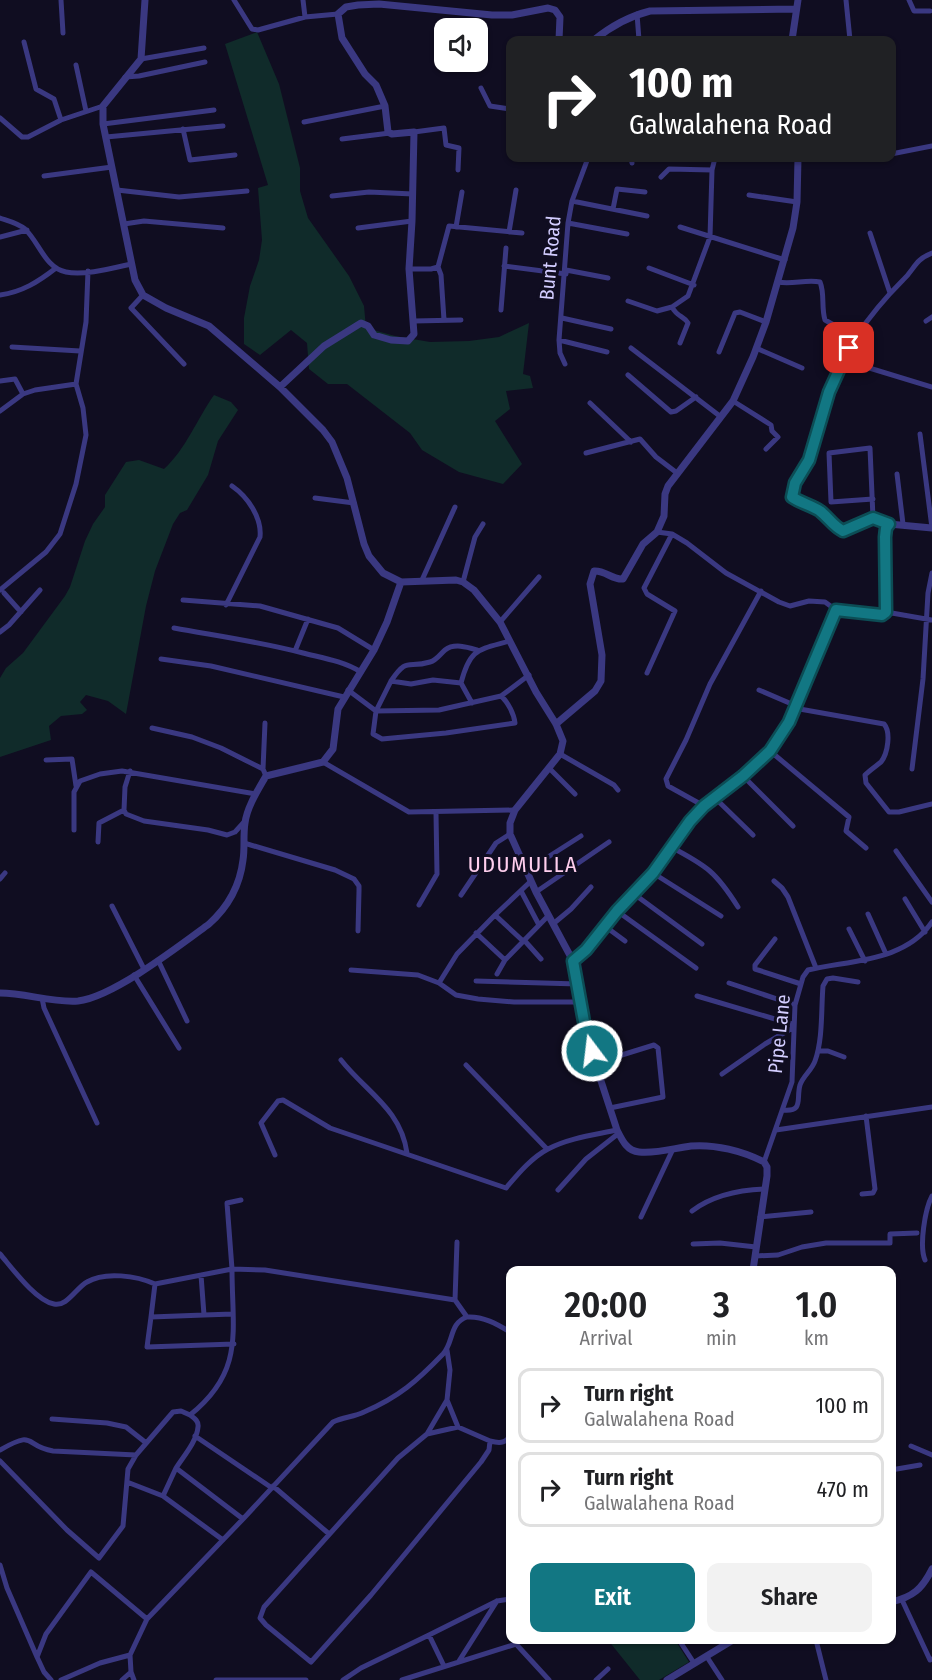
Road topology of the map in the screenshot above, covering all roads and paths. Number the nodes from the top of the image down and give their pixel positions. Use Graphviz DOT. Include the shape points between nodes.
graph roads {
  1 [pos="61,0"];
  2 [pos="145,0"];
  3 [pos="234,0"];
  4 [pos="303,0"];
  5 [pos="798,0"];
  6 [pos="846,0"];
  7 [pos="909,0"];
  8 [pos="379,2"];
  9 [pos="795,9"];
  10 [pos="930,11"];
  11 [pos="638,14"];
  12 [pos="338,15"];
  13 [pos="305,17"];
  14 [pos="63,33"];
  15 [pos="559,36"];
  16 [pos="599,36"];
  17 [pos="639,36"];
  18 [pos="792,36"];
  19 [pos="850,36"];
  20 [pos="24,42"];
  21 [pos="204,48"];
  22 [pos="141,59"];
  23 [pos="205,62"];
  24 [pos="76,66"];
  25 [pos="125,77"];
  26 [pos="481,88"];
  27 [pos="103,106"];
  28 [pos="385,106"];
  29 [pos="506,108"];
  30 [pos="214,110"];
  31 [pos="86,111"];
  32 [pos="0,118"];
  33 [pos="61,120"];
  34 [pos="304,122"];
  35 [pos="103,124"];
  36 [pos="223,126"];
  37 [pos="183,129"];
  38 [pos="414,132"];
  39 [pos="390,133"];
  40 [pos="106,137"];
  41 [pos="342,139"];
  42 [pos="932,146"];
  43 [pos="896,153"];
  44 [pos="235,155"];
  45 [pos="588,162"];
  46 [pos="715,162"];
  47 [pos="798,162"];
  48 [pos="112,168"];
  49 [pos="458,170"];
  50 [pos="712,170"];
  51 [pos="44,176"];
  52 [pos="661,177"];
  53 [pos="117,190"];
  54 [pos="516,190"];
  55 [pos="247,191"];
  56 [pos="462,192"];
  57 [pos="645,192"];
  58 [pos="413,194"];
  59 [pos="749,195"];
  60 [pos="332,196"];
  61 [pos="572,201"];
  62 [pos="797,202"];
  63 [pos="613,209"];
  64 [pos="647,216"];
  65 [pos="0,218"];
  66 [pos="412,221"];
  67 [pos="568,223"];
  68 [pos="124,224"];
  69 [pos="680,226"];
  70 [pos="456,227"];
  71 [pos="223,228"];
  72 [pos="358,228"];
  73 [pos="27,230"];
  74 [pos="509,231"];
  75 [pos="522,233"];
  76 [pos="870,233"];
  77 [pos="627,234"];
  78 [pos="0,237"];
  79 [pos="710,237"];
  80 [pos="506,248"];
  81 [pos="930,254"];
  82 [pos="785,260"];
  83 [pos="932,262"];
  84 [pos="131,264"];
  85 [pos="504,266"];
  86 [pos="438,267"];
  87 [pos="56,268"];
  88 [pos="649,268"];
  89 [pos="409,269"];
  90 [pos="88,272"];
  91 [pos="566,272"];
  92 [pos="609,278"];
  93 [pos="778,282"];
  94 [pos="694,285"];
  95 [pos="890,293"];
  96 [pos="0,295"];
  97 [pos="142,295"];
  98 [pos="627,301"];
  99 [pos="672,307"];
  100 [pos="501,310"];
  101 [pos="932,317"];
  102 [pos="562,318"];
  103 [pos="461,320"];
  104 [pos="414,321"];
  105 [pos="444,321"];
  106 [pos="926,321"];
  107 [pos="766,322"];
  108 [pos="611,328"];
  109 [pos="855,336"];
  110 [pos="559,340"];
  111 [pos="680,343"];
  112 [pos="12,347"];
  113 [pos="631,348"];
  114 [pos="756,348"];
  115 [pos="80,351"];
  116 [pos="719,351"];
  117 [pos="607,352"];
  118 [pos="843,360"];
  119 [pos="184,364"];
  120 [pos="565,364"];
  121 [pos="802,368"];
  122 [pos="627,375"];
  123 [pos="0,381"];
  124 [pos="76,384"];
  125 [pos="280,387"];
  126 [pos="932,387"];
  127 [pos="23,394"];
  128 [pos="696,397"];
  129 [pos="733,401"];
  130 [pos="590,403"];
  131 [pos="0,411"];
  132 [pos="721,417"];
  133 [pos="920,434"];
  134 [pos="631,442"];
  135 [pos="766,449"];
  136 [pos="586,453"];
  137 [pos="677,473"];
  138 [pos="897,474"];
  139 [pos="232,486"];
  140 [pos="315,498"];
  141 [pos="873,499"];
  142 [pos="354,503"];
  143 [pos="455,507"];
  144 [pos="873,518"];
  145 [pos="483,524"];
  146 [pos="889,524"];
  147 [pos="903,524"];
  148 [pos="932,528"];
  149 [pos="657,532"];
  150 [pos="672,534"];
  151 [pos="932,573"];
  152 [pos="539,577"];
  153 [pos="422,580"];
  154 [pos="401,582"];
  155 [pos="463,582"];
  156 [pos="40,590"];
  157 [pos="761,591"];
  158 [pos="2,592"];
  159 [pos="183,600"];
  160 [pos="226,604"];
  161 [pos="836,610"];
  162 [pos="21,612"];
  163 [pos="886,612"];
  164 [pos="308,619"];
  165 [pos="930,619"];
  166 [pos="500,622"];
  167 [pos="174,628"];
  168 [pos="0,632"];
  169 [pos="510,640"];
  170 [pos="374,650"];
  171 [pos="477,650"];
  172 [pos="295,651"];
  173 [pos="161,659"];
  174 [pos="361,672"];
  175 [pos="647,673"];
  176 [pos="529,675"];
  177 [pos="391,681"];
  178 [pos="461,683"];
  179 [pos="759,690"];
  180 [pos="346,694"];
  181 [pos="501,696"];
  182 [pos="472,703"];
  183 [pos="794,706"];
  184 [pos="376,711"];
  185 [pos="265,723"];
  186 [pos="556,724"];
  187 [pos="152,729"];
  188 [pos="770,751"];
  189 [pos="560,754"];
  190 [pos="46,760"];
  191 [pos="323,762"];
  192 [pos="549,768"];
  193 [pos="912,769"];
  194 [pos="130,771"];
  195 [pos="265,773"];
  196 [pos="743,776"];
  197 [pos="76,786"];
  198 [pos="618,790"];
  199 [pos="575,794"];
  200 [pos="256,795"];
  201 [pos="715,798"];
  202 [pos="932,804"];
  203 [pos="704,806"];
  204 [pos="124,810"];
  205 [pos="515,810"];
  206 [pos="436,813"];
  207 [pos="245,821"];
  208 [pos="793,826"];
  209 [pos="74,831"];
  210 [pos="510,834"];
  211 [pos="753,835"];
  212 [pos="581,836"];
  213 [pos="98,842"];
  214 [pos="609,842"];
  215 [pos="244,843"];
  216 [pos="671,848"];
  217 [pos="866,848"];
  218 [pos="896,851"];
  219 [pos="526,871"];
  220 [pos="5,873"];
  221 [pos="653,873"];
  222 [pos="0,879"];
  223 [pos="531,881"];
  224 [pos="774,881"];
  225 [pos="591,887"];
  226 [pos="521,891"];
  227 [pos="536,892"];
  228 [pos="634,894"];
  229 [pos="461,895"];
  230 [pos="905,899"];
  231 [pos="932,902"];
  232 [pos="419,905"];
  233 [pos="112,906"];
  234 [pos="738,907"];
  235 [pos="617,911"];
  236 [pos="868,914"];
  237 [pos="495,915"];
  238 [pos="548,915"];
  239 [pos="721,916"];
  240 [pos="932,922"];
  241 [pos="554,924"];
  242 [pos="539,925"];
  243 [pos="606,927"];
  244 [pos="849,929"];
  245 [pos="358,931"];
  246 [pos="925,932"];
  247 [pos="476,933"];
  248 [pos="775,939"];
  249 [pos="524,941"];
  250 [pos="625,941"];
  251 [pos="702,944"];
  252 [pos="886,954"];
  253 [pos="541,959"];
  254 [pos="158,960"];
  255 [pos="505,960"];
  256 [pos="573,961"];
  257 [pos="865,961"];
  258 [pos="696,968"];
  259 [pos="816,968"];
  260 [pos="144,969"];
  261 [pos="351,970"];
  262 [pos="497,974"];
  263 [pos="134,975"];
  264 [pos="477,981"];
  265 [pos="858,982"];
  266 [pos="729,983"];
  267 [pos="439,984"];
  268 [pos="578,984"];
  269 [pos="801,984"];
  270 [pos="0,993"];
  271 [pos="697,996"];
  272 [pos="42,998"];
  273 [pos="580,1002"];
  274 [pos="795,1005"];
  275 [pos="186,1021"];
  276 [pos="794,1027"];
  277 [pos="179,1048"];
  278 [pos="818,1051"];
  279 [pos="844,1057"];
  280 [pos="340,1060"];
  281 [pos="596,1063"];
  282 [pos="466,1065"];
  283 [pos="722,1074"];
  284 [pos="932,1107"];
  285 [pos="610,1108"];
  286 [pos="783,1110"];
  287 [pos="866,1116"];
  288 [pos="97,1123"];
  289 [pos="776,1130"];
  290 [pos="618,1132"];
  291 [pos="547,1149"];
  292 [pos="673,1149"];
  293 [pos="407,1153"];
  294 [pos="275,1155"];
  295 [pos="764,1162"];
  296 [pos="558,1190"];
  297 [pos="765,1190"];
  298 [pos="862,1194"];
  299 [pos="932,1196"];
  300 [pos="241,1200"];
  301 [pos="692,1211"];
  302 [pos="811,1212"];
  303 [pos="641,1217"];
  304 [pos="760,1217"];
  305 [pos="917,1233"];
  306 [pos="456,1242"];
  307 [pos="693,1244"];
  308 [pos="756,1247"];
  309 [pos="0,1254"];
  310 [pos="754,1256"];
  311 [pos="925,1260"];
  312 [pos="753,1266"];
  313 [pos="232,1269"];
  314 [pos="201,1275"];
  315 [pos="155,1284"];
  316 [pos="455,1300"];
  317 [pos="233,1314"];
  318 [pos="204,1315"];
  319 [pos="151,1317"];
  320 [pos="467,1317"];
  321 [pos="506,1330"];
  322 [pos="234,1344"];
  323 [pos="447,1350"];
  324 [pos="447,1400"];
  325 [pos="190,1415"];
  326 [pos="52,1419"];
  327 [pos="458,1427"];
  328 [pos="428,1434"];
  329 [pos="195,1436"];
  330 [pos="506,1440"];
  331 [pos="490,1441"];
  332 [pos="145,1442"];
  333 [pos="911,1446"];
  334 [pos="0,1450"];
  335 [pos="136,1455"];
  336 [pos="932,1455"];
  337 [pos="0,1461"];
  338 [pos="920,1466"];
  339 [pos="176,1468"];
  340 [pos="896,1469"];
  341 [pos="127,1482"];
  342 [pos="272,1487"];
  343 [pos="163,1496"];
  344 [pos="243,1519"];
  345 [pos="328,1533"];
  346 [pos="224,1540"];
  347 [pos="99,1558"];
  348 [pos="0,1565"];
  349 [pos="91,1572"];
  350 [pos="931,1574"];
  351 [pos="506,1600"];
  352 [pos="902,1600"];
  353 [pos="497,1601"];
  354 [pos="896,1601"];
  355 [pos="147,1619"];
  356 [pos="429,1635"];
  357 [pos="682,1644"];
  358 [pos="727,1644"];
  359 [pos="817,1644"];
  360 [pos="130,1655"];
  361 [pos="37,1657"];
  362 [pos="707,1657"];
  363 [pos="932,1659"];
  364 [pos="459,1661"];
  365 [pos="694,1663"];
  366 [pos="444,1666"];
  367 [pos="608,1669"];
  368 [pos="131,1672"];
  369 [pos="51,1680"];
  370 [pos="61,1680"];
  371 [pos="122,1680"];
  372 [pos="134,1680"];
  373 [pos="216,1680"];
  374 [pos="306,1680"];
  375 [pos="343,1680"];
  376 [pos="402,1680"];
  377 [pos="549,1680"];
  378 [pos="596,1680"];
  379 [pos="667,1680"];
  380 [pos="722,1680"];
  381 [pos="826,1680"];
  1 -- 14 [label="street"];
  2 -- 22 [label="street"];
  3 -- 13 [label="street" via="252,29"];
  4 -- 13 [label="street"];
  5 -- 9 [label="street"];
  6 -- 19 [label="street"];
  7 -- 10 [label="street" via="914,11"];
  8 -- 12 [label="street" via="346,7"];
  8 -- 15 [label="street" via="492,15 548,8 560,17"];
  9 -- 11 [label="street"];
  9 -- 18 [label="street"];
  11 -- 16 [label="street"];
  11 -- 17 [label="street"];
  12 -- 13 [label="street"];
  12 -- 28 [label="street" via="342,38 376,85"];
  20 -- 33 [label="street" via="36,89 54,99"];
  21 -- 22 [label="street"];
  22 -- 25 [label="street"];
  23 -- 25 [label="street"];
  24 -- 31 [label="street"];
  25 -- 27 [label="street"];
  26 -- 29 [label="street" via="490,106"];
  27 -- 31 [label="street"];
  27 -- 35 [label="street"];
  28 -- 34 [label="street"];
  28 -- 39 [label="street"];
  30 -- 35 [label="street"];
  31 -- 33 [label="street"];
  32 -- 33 [label="street" via="22,137"];
  35 -- 40 [label="street"];
  36 -- 37 [label="street"];
  37 -- 40 [label="street"];
  37 -- 44 [label="street" via="190,160"];
  38 -- 39 [label="street"];
  38 -- 49 [label="street" via="444,128 446,145 459,148"];
  38 -- 58 [label="street"];
  39 -- 41 [label="street"];
  40 -- 48 [label="street"];
  42 -- 43 [label="street"];
  45 -- 61 [label="street, Bunt Road"];
  46 -- 50 [label="street"];
  47 -- 62 [label="street"];
  48 -- 51 [label="street"];
  48 -- 53 [label="street"];
  50 -- 52 [label="street" via="669,169"];
  50 -- 79 [label="street"];
  53 -- 55 [label="street" via="179,197"];
  53 -- 68 [label="street"];
  54 -- 74 [label="street"];
  56 -- 70 [label="street"];
  57 -- 63 [label="street" via="617,189"];
  58 -- 60 [label="street" via="369,192"];
  58 -- 66 [label="street"];
  59 -- 62 [label="street"];
  61 -- 63 [label="street"];
  61 -- 67 [label="street, Bunt Road"];
  62 -- 82 [label="street"];
  63 -- 64 [label="street"];
  65 -- 73 [label="street"];
  66 -- 72 [label="street"];
  66 -- 89 [label="street"];
  67 -- 77 [label="street"];
  67 -- 91 [label="street, Bunt Road"];
  68 -- 71 [label="street" via="144,221"];
  68 -- 84 [label="street"];
  69 -- 79 [label="street"];
  70 -- 74 [label="street"];
  70 -- 86 [label="street" via="448,226"];
  73 -- 78 [label="street"];
  73 -- 87 [label="street"];
  74 -- 75 [label="street"];
  76 -- 95 [label="street"];
  79 -- 82 [label="street"];
  79 -- 94 [label="street"];
  80 -- 85 [label="street"];
  81 -- 83 [label="street"];
  81 -- 95 [label="street" via="915,262"];
  82 -- 93 [label="street"];
  84 -- 90 [label="street"];
  84 -- 97 [label="street"];
  85 -- 91 [label="street"];
  85 -- 100 [label="street"];
  86 -- 89 [label="street"];
  86 -- 105 [label="street"];
  87 -- 90 [label="street"];
  87 -- 96 [label="street" via="38,282"];
  88 -- 94 [label="street"];
  89 -- 104 [label="street"];
  90 -- 115 [label="street" via="86,322"];
  91 -- 92 [label="street"];
  91 -- 102 [label="street, Bunt Road"];
  93 -- 107 [label="street"];
  93 -- 109 [label="street" via="820,282 825,320"];
  94 -- 99 [label="street" via="688,296"];
  95 -- 109 [label="street"];
  97 -- 119 [label="street" via="131,308"];
  97 -- 125 [label="street" via="209,326"];
  98 -- 99 [label="street" via="657,311"];
  99 -- 111 [label="street" via="688,323"];
  101 -- 106 [label="street"];
  102 -- 108 [label="street"];
  102 -- 110 [label="street, Bunt Road"];
  103 -- 105 [label="street"];
  104 -- 105 [label="street"];
  104 -- 125 [label="street" via="414,334 408,341 374,335 361,323 324,346"];
  107 -- 114 [label="street"];
  107 -- 116 [label="street" via="735,313"];
  109 -- 118 [label="street"];
  110 -- 117 [label="street"];
  110 -- 120 [label="street, Bunt Road"];
  112 -- 115 [label="street"];
  113 -- 128 [label="street"];
  114 -- 121 [label="street"];
  114 -- 129 [label="street"];
  115 -- 124 [label="street"];
  118 -- 126 [label="street"];
  118 -- 144 [label="street" via="809,460 795,483 792,497 819,510 843,531"];
  122 -- 128 [label="street" via="670,412"];
  123 -- 127 [label="street" via="15,379"];
  124 -- 127 [label="street"];
  124 -- 158 [label="street" via="86,435 60,534"];
  125 -- 142 [label="street" via="332,442"];
  127 -- 131 [label="street"];
  128 -- 132 [label="street"];
  129 -- 132 [label="street"];
  129 -- 135 [label="street" via="771,425 778,437"];
  130 -- 134 [label="street"];
  132 -- 137 [label="street"];
  133 -- 148 [label="street"];
  134 -- 136 [label="street"];
  134 -- 137 [label="street" via="640,439"];
  137 -- 149 [label="street" via="666,490 665,509"];
  138 -- 147 [label="street"];
  139 -- 160 [label="street" via="246,497 261,526 260,537"];
  140 -- 142 [label="street"];
  141 -- 141 [label="street" via="831,502 829,453 870,448"];
  141 -- 144 [label="street"];
  142 -- 154 [label="street" via="369,556 383,573"];
  143 -- 153 [label="street"];
  144 -- 146 [label="street"];
  145 -- 155 [label="street" via="475,537"];
  146 -- 147 [label="street"];
  146 -- 163 [label="street" via="885,537"];
  147 -- 148 [label="street"];
  149 -- 150 [label="street"];
  149 -- 186 [label="street" via="643,544 623,579 594,571 591,584 602,655 601,681 595,691"];
  150 -- 157 [label="street" via="726,573"];
  150 -- 175 [label="street" via="644,588 647,594 675,611"];
  151 -- 165 [label="street" via="928,593"];
  152 -- 166 [label="street"];
  153 -- 154 [label="street"];
  153 -- 155 [label="street"];
  154 -- 170 [label="street"];
  155 -- 166 [label="street"];
  156 -- 162 [label="street"];
  157 -- 161 [label="street" via="790,606 825,602"];
  157 -- 203 [label="street" via="710,684 666,779 668,786"];
  158 -- 162 [label="street"];
  159 -- 160 [label="street"];
  160 -- 164 [label="street" via="260,606"];
  161 -- 163 [label="street" via="882,615"];
  161 -- 183 [label="street"];
  162 -- 168 [label="street"];
  163 -- 165 [label="street"];
  164 -- 170 [label="street" via="338,628"];
  164 -- 172 [label="street"];
  165 -- 193 [label="street"];
  166 -- 169 [label="street"];
  167 -- 172 [label="street"];
  169 -- 171 [label="street"];
  169 -- 176 [label="street"];
  170 -- 174 [label="street"];
  171 -- 177 [label="street" via="447,648 429,663 400,667"];
  171 -- 178 [label="street" via="466,665"];
  172 -- 174 [label="street" via="348,664"];
  173 -- 180 [label="street"];
  174 -- 180 [label="street"];
  176 -- 181 [label="street"];
  176 -- 186 [label="street"];
  177 -- 178 [label="street"];
  177 -- 184 [label="street"];
  178 -- 182 [label="street"];
  179 -- 183 [label="street"];
  180 -- 184 [label="street"];
  180 -- 191 [label="street" via="338,710 333,749"];
  181 -- 182 [label="street"];
  181 -- 184 [label="street" via="515,723 382,739 373,734"];
  182 -- 184 [label="street" via="439,710"];
  183 -- 188 [label="street" via="789,722"];
  183 -- 202 [label="street" via="884,724 888,732 884,756 865,775 866,783 889,812"];
  185 -- 195 [label="street"];
  186 -- 189 [label="street" via="563,741"];
  187 -- 195 [label="street" via="221,748"];
  188 -- 196 [label="street"];
  188 -- 217 [label="street" via="849,818 846,831"];
  189 -- 192 [label="street"];
  189 -- 198 [label="street"];
  190 -- 197 [label="street" via="72,759"];
  191 -- 195 [label="street"];
  191 -- 206 [label="street" via="409,813"];
  192 -- 199 [label="street"];
  192 -- 205 [label="street"];
  194 -- 197 [label="street" via="100,774"];
  194 -- 200 [label="street"];
  194 -- 204 [label="street"];
  195 -- 200 [label="street"];
  196 -- 201 [label="street"];
  196 -- 208 [label="street"];
  197 -- 209 [label="street"];
  200 -- 207 [label="street"];
  201 -- 203 [label="street"];
  201 -- 211 [label="street"];
  203 -- 216 [label="street"];
  204 -- 207 [label="street" via="144,821 227,835"];
  204 -- 213 [label="street" via="99,823"];
  205 -- 206 [label="street"];
  205 -- 210 [label="street"];
  206 -- 232 [label="street" via="438,874"];
  207 -- 215 [label="street"];
  210 -- 219 [label="street"];
  210 -- 229 [label="street" via="496,843"];
  212 -- 219 [label="street"];
  214 -- 227 [label="street"];
  215 -- 245 [label="street" via="354,879 359,891"];
  215 -- 254 [label="street" via="235,890 222,913"];
  216 -- 221 [label="street"];
  216 -- 234 [label="street" via="714,873"];
  218 -- 231 [label="street"];
  219 -- 223 [label="street"];
  220 -- 222 [label="street"];
  221 -- 228 [label="street"];
  221 -- 239 [label="street"];
  223 -- 226 [label="street"];
  223 -- 227 [label="street"];
  224 -- 259 [label="street" via="788,897"];
  225 -- 241 [label="street"];
  226 -- 237 [label="street"];
  226 -- 242 [label="street"];
  227 -- 238 [label="street"];
  228 -- 235 [label="street"];
  228 -- 251 [label="street"];
  230 -- 246 [label="street"];
  233 -- 260 [label="street"];
  235 -- 243 [label="street"];
  235 -- 258 [label="street"];
  236 -- 252 [label="street"];
  237 -- 247 [label="street"];
  237 -- 249 [label="street"];
  238 -- 241 [label="street"];
  238 -- 242 [label="street"];
  240 -- 246 [label="street"];
  241 -- 256 [label="street"];
  242 -- 249 [label="street"];
  243 -- 250 [label="street"];
  243 -- 256 [label="street"];
  244 -- 257 [label="street"];
  246 -- 252 [label="street"];
  247 -- 255 [label="street"];
  247 -- 267 [label="street" via="457,954"];
  248 -- 269 [label="street" via="755,969"];
  249 -- 253 [label="street"];
  249 -- 255 [label="street"];
  252 -- 257 [label="street"];
  254 -- 260 [label="street"];
  254 -- 275 [label="street"];
  255 -- 262 [label="street"];
  256 -- 268 [label="street"];
  257 -- 259 [label="street"];
  259 -- 269 [label="street, Pipe Lane" via="808,970"];
  260 -- 263 [label="street"];
  261 -- 267 [label="street" via="418,975"];
  263 -- 272 [label="street" via="89,999"];
  263 -- 277 [label="street"];
  264 -- 268 [label="street"];
  265 -- 278 [label="street" via="827,979 823,986"];
  266 -- 274 [label="street"];
  267 -- 273 [label="street" via="456,995 478,999"];
  268 -- 273 [label="street"];
  269 -- 274 [label="street, Pipe Lane"];
  270 -- 272 [label="street"];
  271 -- 276 [label="street"];
  272 -- 288 [label="street"];
  273 -- 281 [label="street"];
  274 -- 276 [label="street, Pipe Lane"];
  276 -- 283 [label="street"];
  276 -- 286 [label="street, Pipe Lane" via="792,1082"];
  278 -- 279 [label="street"];
  278 -- 286 [label="street" via="815,1064 801,1083 795,1109"];
  280 -- 293 [label="street" via="389,1109"];
  281 -- 285 [label="street"];
  281 -- 285 [label="street" via="654,1045 658,1048 663,1097"];
  282 -- 291 [label="street"];
  284 -- 287 [label="street"];
  285 -- 290 [label="street"];
  286 -- 289 [label="street, Pipe Lane"];
  287 -- 289 [label="street"];
  287 -- 298 [label="street" via="875,1189 873,1193"];
  289 -- 295 [label="street, Pipe Lane"];
  290 -- 291 [label="street" via="567,1141"];
  290 -- 292 [label="street" via="623,1142 638,1152"];
  290 -- 296 [label="street"];
  291 -- 293 [label="street" via="506,1188"];
  292 -- 295 [label="street" via="709,1147 736,1151"];
  292 -- 303 [label="street"];
  293 -- 294 [label="street" via="330,1128 283,1100 261,1123"];
  295 -- 297 [label="street, Pipe Lane"];
  297 -- 301 [label="street" via="741,1190 705,1201"];
  297 -- 304 [label="street, Pipe Lane"];
  299 -- 311 [label="street" via="921,1252"];
  300 -- 313 [label="street" via="227,1203"];
  302 -- 304 [label="street"];
  304 -- 308 [label="street, Pipe Lane"];
  305 -- 310 [label="street" via="890,1234 890,1243 826,1243 778,1255"];
  306 -- 316 [label="street"];
  307 -- 308 [label="street"];
  308 -- 310 [label="street, Pipe Lane"];
  309 -- 315 [label="street" via="36,1294 52,1304 60,1305 87,1281 102,1276"];
  310 -- 312 [label="street, Pipe Lane"];
  313 -- 314 [label="street"];
  313 -- 316 [label="street" via="266,1270"];
  313 -- 317 [label="street"];
  314 -- 315 [label="street"];
  314 -- 318 [label="street"];
  315 -- 319 [label="street"];
  316 -- 320 [label="street"];
  317 -- 318 [label="street"];
  317 -- 322 [label="street"];
  318 -- 319 [label="street"];
  319 -- 322 [label="street" via="147,1347"];
  320 -- 321 [label="street" via="474,1316"];
  320 -- 323 [label="street" via="456,1324"];
  322 -- 325 [label="street" via="227,1370 217,1387 207,1402"];
  323 -- 324 [label="street"];
  323 -- 342 [label="street" via="415,1383 361,1414 333,1422"];
  324 -- 327 [label="street"];
  324 -- 328 [label="street"];
  325 -- 329 [label="street" via="197,1420"];
  325 -- 332 [label="street" via="173,1412"];
  326 -- 332 [label="street" via="126,1427"];
  327 -- 328 [label="street"];
  327 -- 331 [label="street"];
  328 -- 345 [label="street" via="398,1458"];
  329 -- 339 [label="street"];
  329 -- 342 [label="street"];
  330 -- 331 [label="street"];
  331 -- 345 [label="street" via="481,1462 311,1662 260,1618 264,1606"];
  332 -- 335 [label="street"];
  333 -- 336 [label="street"];
  334 -- 335 [label="street" via="23,1438 53,1451"];
  335 -- 341 [label="street" via="128,1469"];
  337 -- 347 [label="street"];
  338 -- 340 [label="street"];
  339 -- 343 [label="street"];
  339 -- 344 [label="street"];
  341 -- 343 [label="street"];
  341 -- 347 [label="street" via="123,1527"];
  342 -- 344 [label="street"];
  342 -- 345 [label="street"];
  343 -- 346 [label="street"];
  344 -- 346 [label="street"];
  346 -- 355 [label="street"];
  347 -- 349 [label="street"];
  348 -- 361 [label="street"];
  349 -- 355 [label="street"];
  349 -- 361 [label="street" via="46,1634"];
  350 -- 352 [label="street" via="920,1589"];
  351 -- 353 [label="street"];
  352 -- 354 [label="street"];
  352 -- 363 [label="street"];
  353 -- 356 [label="street"];
  353 -- 364 [label="street"];
  355 -- 360 [label="street"];
  356 -- 366 [label="street"];
  356 -- 375 [label="street"];
  357 -- 365 [label="street"];
  358 -- 362 [label="street"];
  359 -- 381 [label="street"];
  360 -- 368 [label="street"];
  360 -- 370 [label="street" via="100,1662"];
  361 -- 369 [label="street"];
  362 -- 365 [label="street"];
  362 -- 380 [label="street"];
  364 -- 366 [label="street"];
  364 -- 377 [label="street" via="516,1644"];
  365 -- 379 [label="street"];
  366 -- 376 [label="street"];
  367 -- 378 [label="street"];
  368 -- 371 [label="street"];
  368 -- 372 [label="street"];
  373 -- 374 [label="street"];
}
